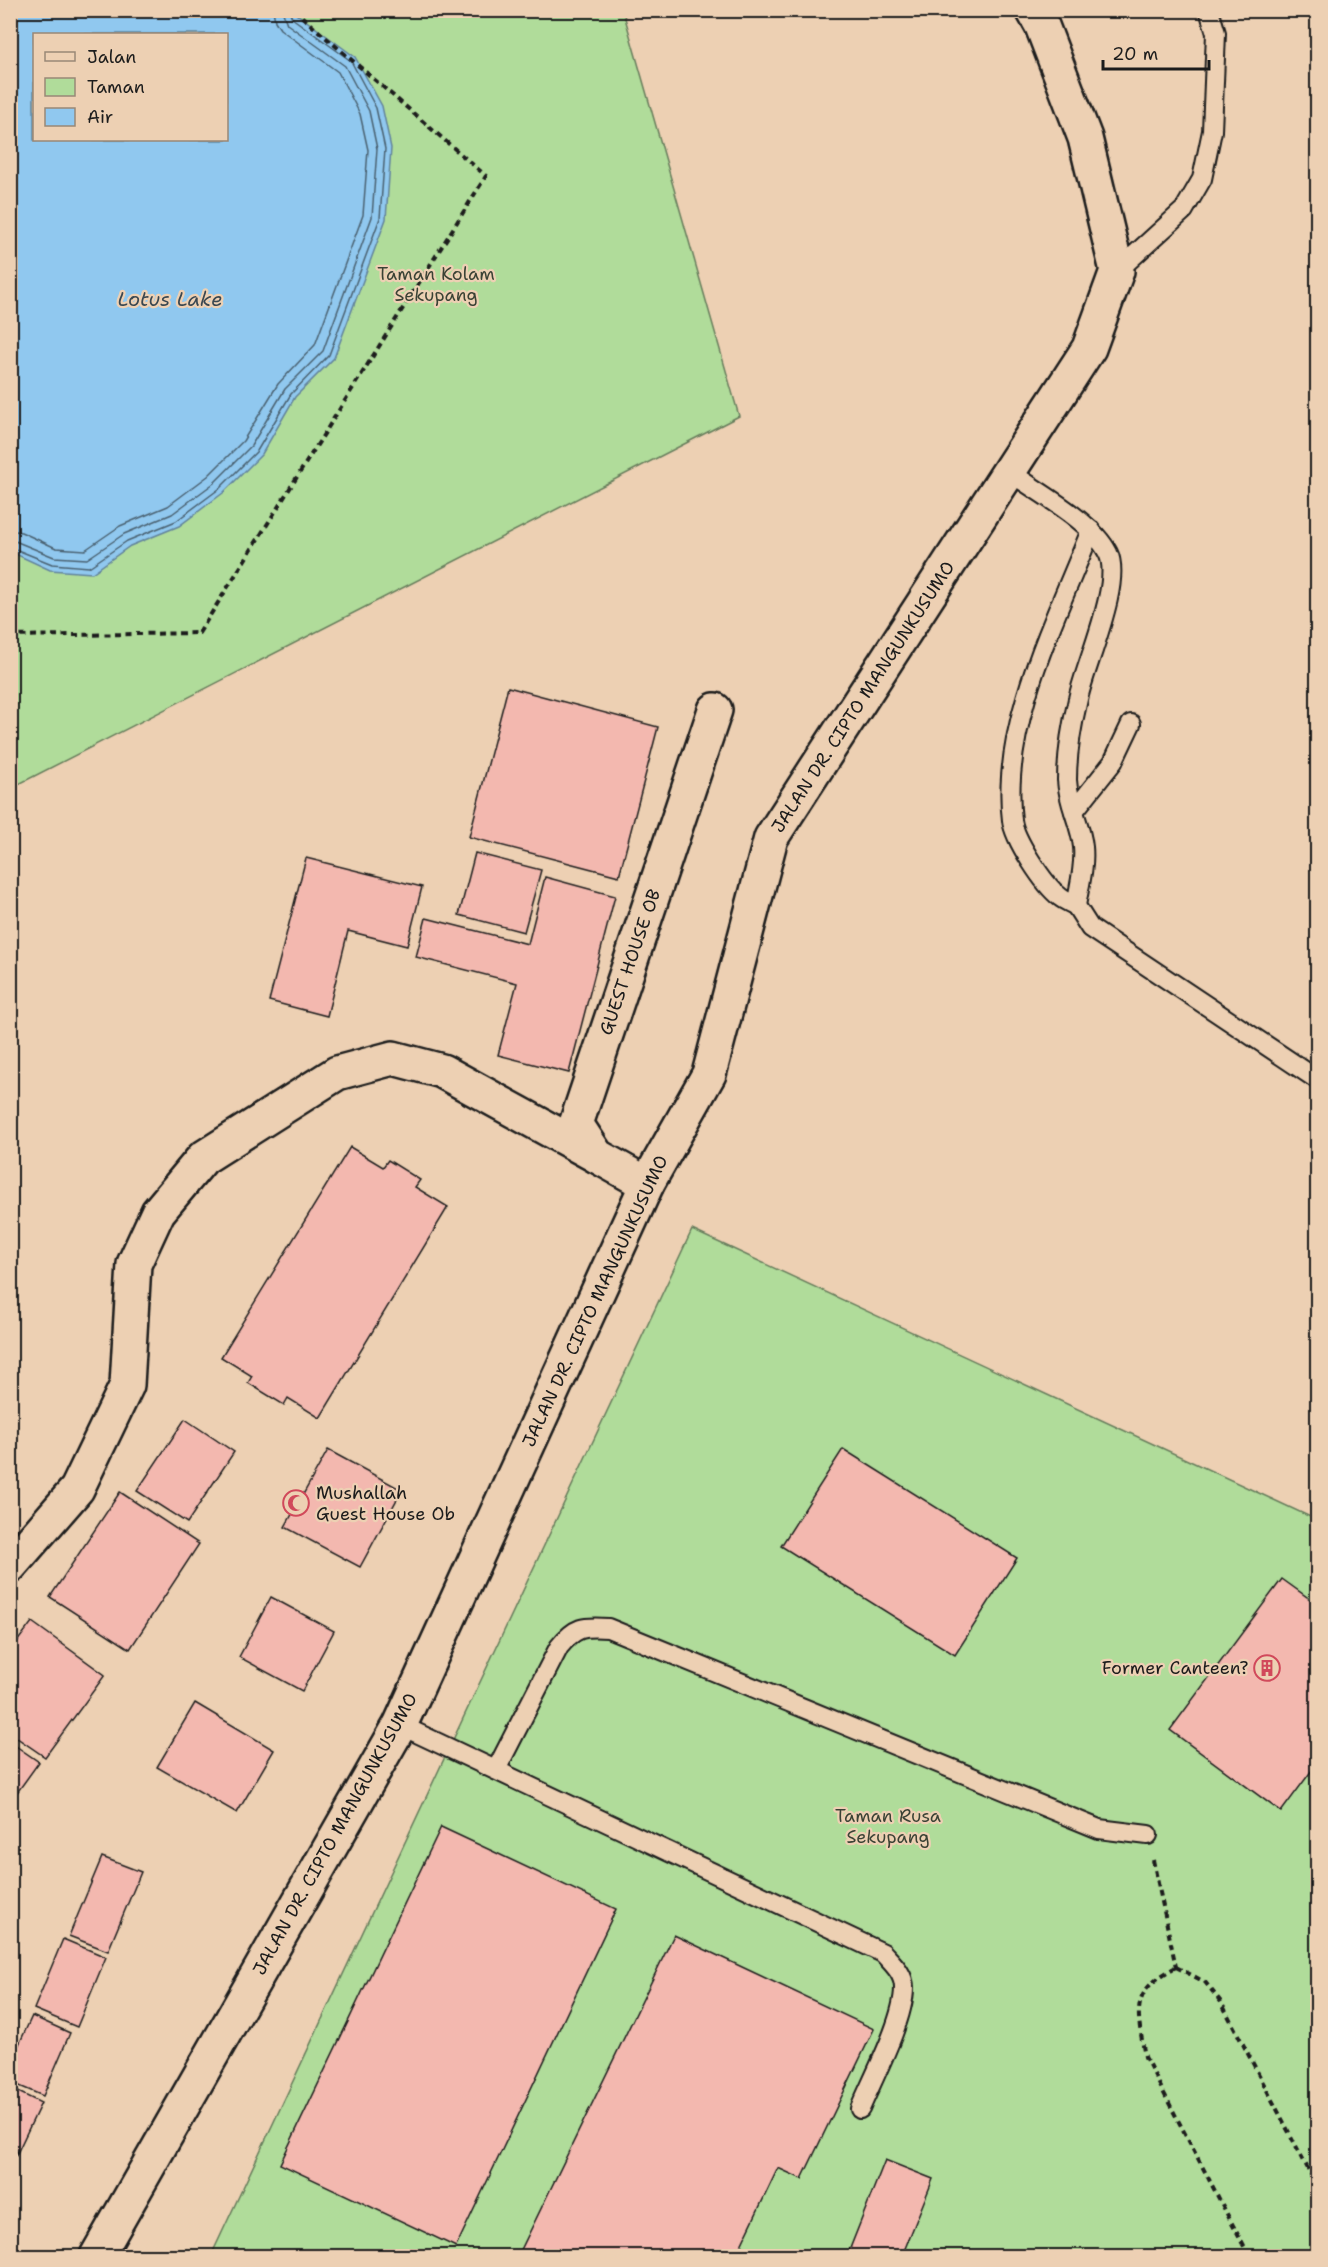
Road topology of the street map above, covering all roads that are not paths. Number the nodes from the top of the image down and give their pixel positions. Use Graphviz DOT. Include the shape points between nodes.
graph roads {
  1 [pos="1033,10"];
  2 [pos="1209,10"];
  3 [pos="1117,271"];
  4 [pos="1010,472"];
  5 [pos="1091,530"];
  6 [pos="715,710"];
  7 [pos="1131,724"];
  8 [pos="1074,811"];
  9 [pos="1076,906"];
  10 [pos="1317,1080"];
  11 [pos="597,1156"];
  12 [pos="647,1184"];
  13 [pos="10,1566"];
  14 [pos="400,1725"];
  15 [pos="496,1770"];
  16 [pos="1148,1835"];
  17 [pos="860,2109"];
  18 [pos="96,2256"];
  1 -- 3 [label="street" via="1085,138"];
  2 -- 3 [label="lane" via="1216,33 1212,131 1202,179 1184,210"];
  3 -- 4 [label="street, JALAN DR. CIPTO MANGUNKUSUMO" via="1089,348"];
  4 -- 5 [label="lane"];
  4 -- 12 [label="street, JALAN DR. CIPTO MANGUNKUSUMO" via="771,838 709,1074"];
  5 -- 8 [label="lane" via="1108,553 1113,570 1073,727 1067,781"];
  5 -- 9 [label="lane" via="1028,690 1010,778 1012,822 1021,842 1059,897"];
  6 -- 11 [label="street, GUEST HOUSE OB" via="576,1124"];
  7 -- 8 [label="lane" via="1113,762"];
  8 -- 9 [label="lane" via="1083,846"];
  9 -- 10 [label="lane" via="1090,928"];
  11 -- 12 [label="street, GUEST HOUSE OB"];
  11 -- 13 [label="street" via="442,1071 393,1058 337,1073 203,1158 158,1212 134,1264 127,1385 77,1489"];
  12 -- 14 [label="street, JALAN DR. CIPTO MANGUNKUSUMO"];
  14 -- 15 [label="lane"];
  14 -- 18 [label="street, JALAN DR. CIPTO MANGUNKUSUMO"];
  15 -- 16 [label="lane" via="559,1647 572,1632 608,1628 1099,1829"];
  15 -- 17 [label="lane" via="883,1953 899,1969 904,1986 899,2013"];
}
